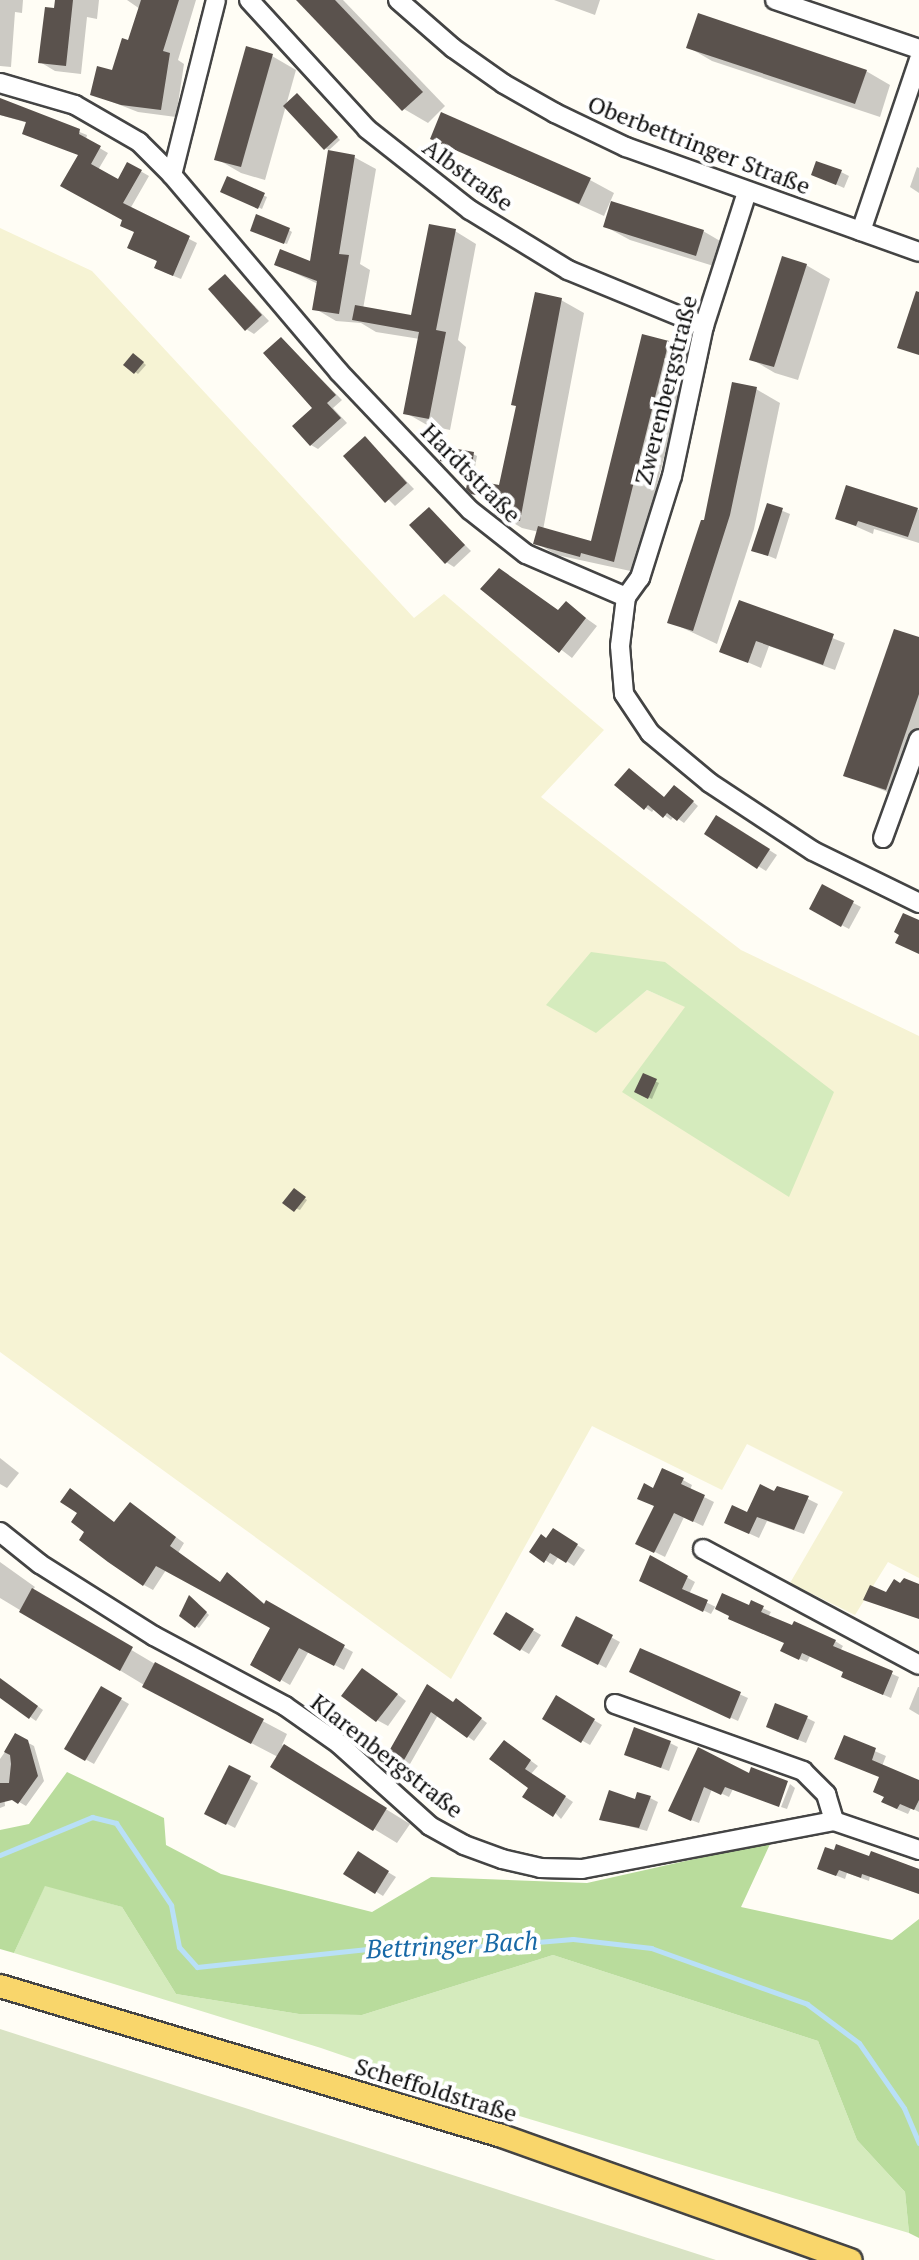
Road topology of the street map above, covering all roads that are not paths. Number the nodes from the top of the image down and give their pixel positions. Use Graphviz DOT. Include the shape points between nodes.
graph roads {
  1 [pos="216,0"];
  2 [pos="249,0"];
  3 [pos="398,0"];
  4 [pos="775,0"];
  5 [pos="919,49"];
  6 [pos="919,60"];
  7 [pos="0,83"];
  8 [pos="910,124"];
  9 [pos="172,175"];
  10 [pos="747,192"];
  11 [pos="861,231"];
  12 [pos="919,252"];
  13 [pos="704,326"];
  14 [pos="626,597"];
  15 [pos="919,739"];
  16 [pos="883,838"];
  17 [pos="919,903"];
  18 [pos="0,1532"];
  19 [pos="703,1549"];
  20 [pos="919,1665"];
  21 [pos="615,1704"];
  22 [pos="834,1821"];
  23 [pos="919,1850"];
  24 [pos="0,1986"];
  25 [pos="851,2260"];
  1 -- 9 [label="street"];
  2 -- 13 [label="street, Albstraße" via="367,129 470,210 568,270"];
  3 -- 10 [label="street, Oberbettringer Straße" via="453,48 555,113 626,147"];
  4 -- 5 [label="street"];
  6 -- 8 [label="street"];
  7 -- 9 [label="street, Hardtstraße" via="95,114 139,142"];
  8 -- 11 [label="street"];
  9 -- 14 [label="street, Hardtstraße" via="339,372 470,510 526,554"];
  10 -- 11 [label="street, Oberbettringer Straße"];
  10 -- 13 [label="street, Zwerenbergstraße"];
  11 -- 12 [label="street, Oberbettringer Straße"];
  13 -- 14 [label="street, Zwerenbergstraße" via="672,476 640,578"];
  14 -- 17 [label="street" via="620,646 624,694 650,733 710,783 813,851"];
  15 -- 16 [label="street"];
  18 -- 22 [label="street, Klarenbergstraße" via="40,1564 154,1636 285,1706 339,1744 430,1826 502,1859 540,1868 582,1869"];
  19 -- 20 [label="street"];
  21 -- 22 [label="street" via="803,1771 826,1794"];
  22 -- 23 [label="street, Klarenbergstraße"];
  24 -- 25 [label="main road, Scheffoldstraße" via="502,2136"];
}
